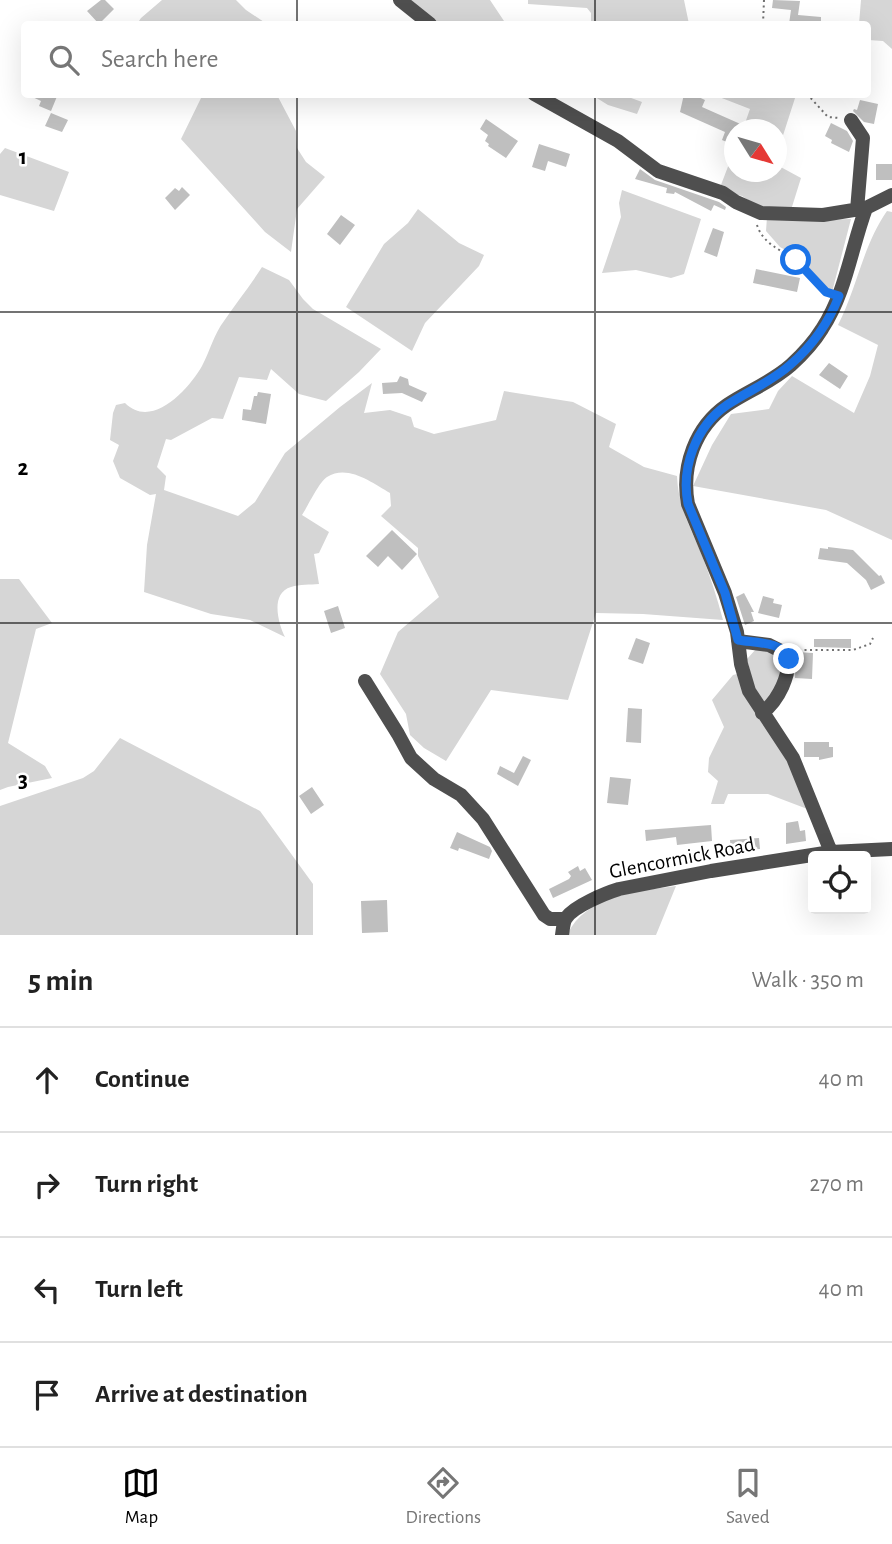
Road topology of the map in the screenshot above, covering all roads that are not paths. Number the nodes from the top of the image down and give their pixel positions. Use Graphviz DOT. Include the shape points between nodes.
graph roads {
  1 [pos="400,0"];
  2 [pos="426,21"];
  3 [pos="541,98"];
  4 [pos="851,120"];
  5 [pos="892,195"];
  6 [pos="861,209"];
  7 [pos="738,640"];
  8 [pos="365,681"];
  9 [pos="762,713"];
  10 [pos="892,849"];
  11 [pos="836,851"];
  12 [pos="855,851"];
  13 [pos="808,856"];
  14 [pos="565,919"];
  15 [pos="562,935"];
  1 -- 2 [label="street"];
  3 -- 6 [label="street" via="609,135 658,171 723,193 761,213 822,215"];
  4 -- 6 [label="street" via="863,138"];
  5 -- 6 [label="street"];
  6 -- 7 [label="street" via="839,296 822,330 790,366 711,418 691,454 685,490 688,504 721,582"];
  7 -- 9 [label="street" via="741,664"];
  7 -- 9 [label="street" via="769,645 788,654 784,684"];
  8 -- 14 [label="street" via="411,758 477,811 544,915"];
  9 -- 11 [label="street" via="793,758"];
  10 -- 12 [label="street, Glencormick Road"];
  13 -- 14 [label="street, Glencormick Road" via="619,889"];
  14 -- 15 [label="street"];
}
